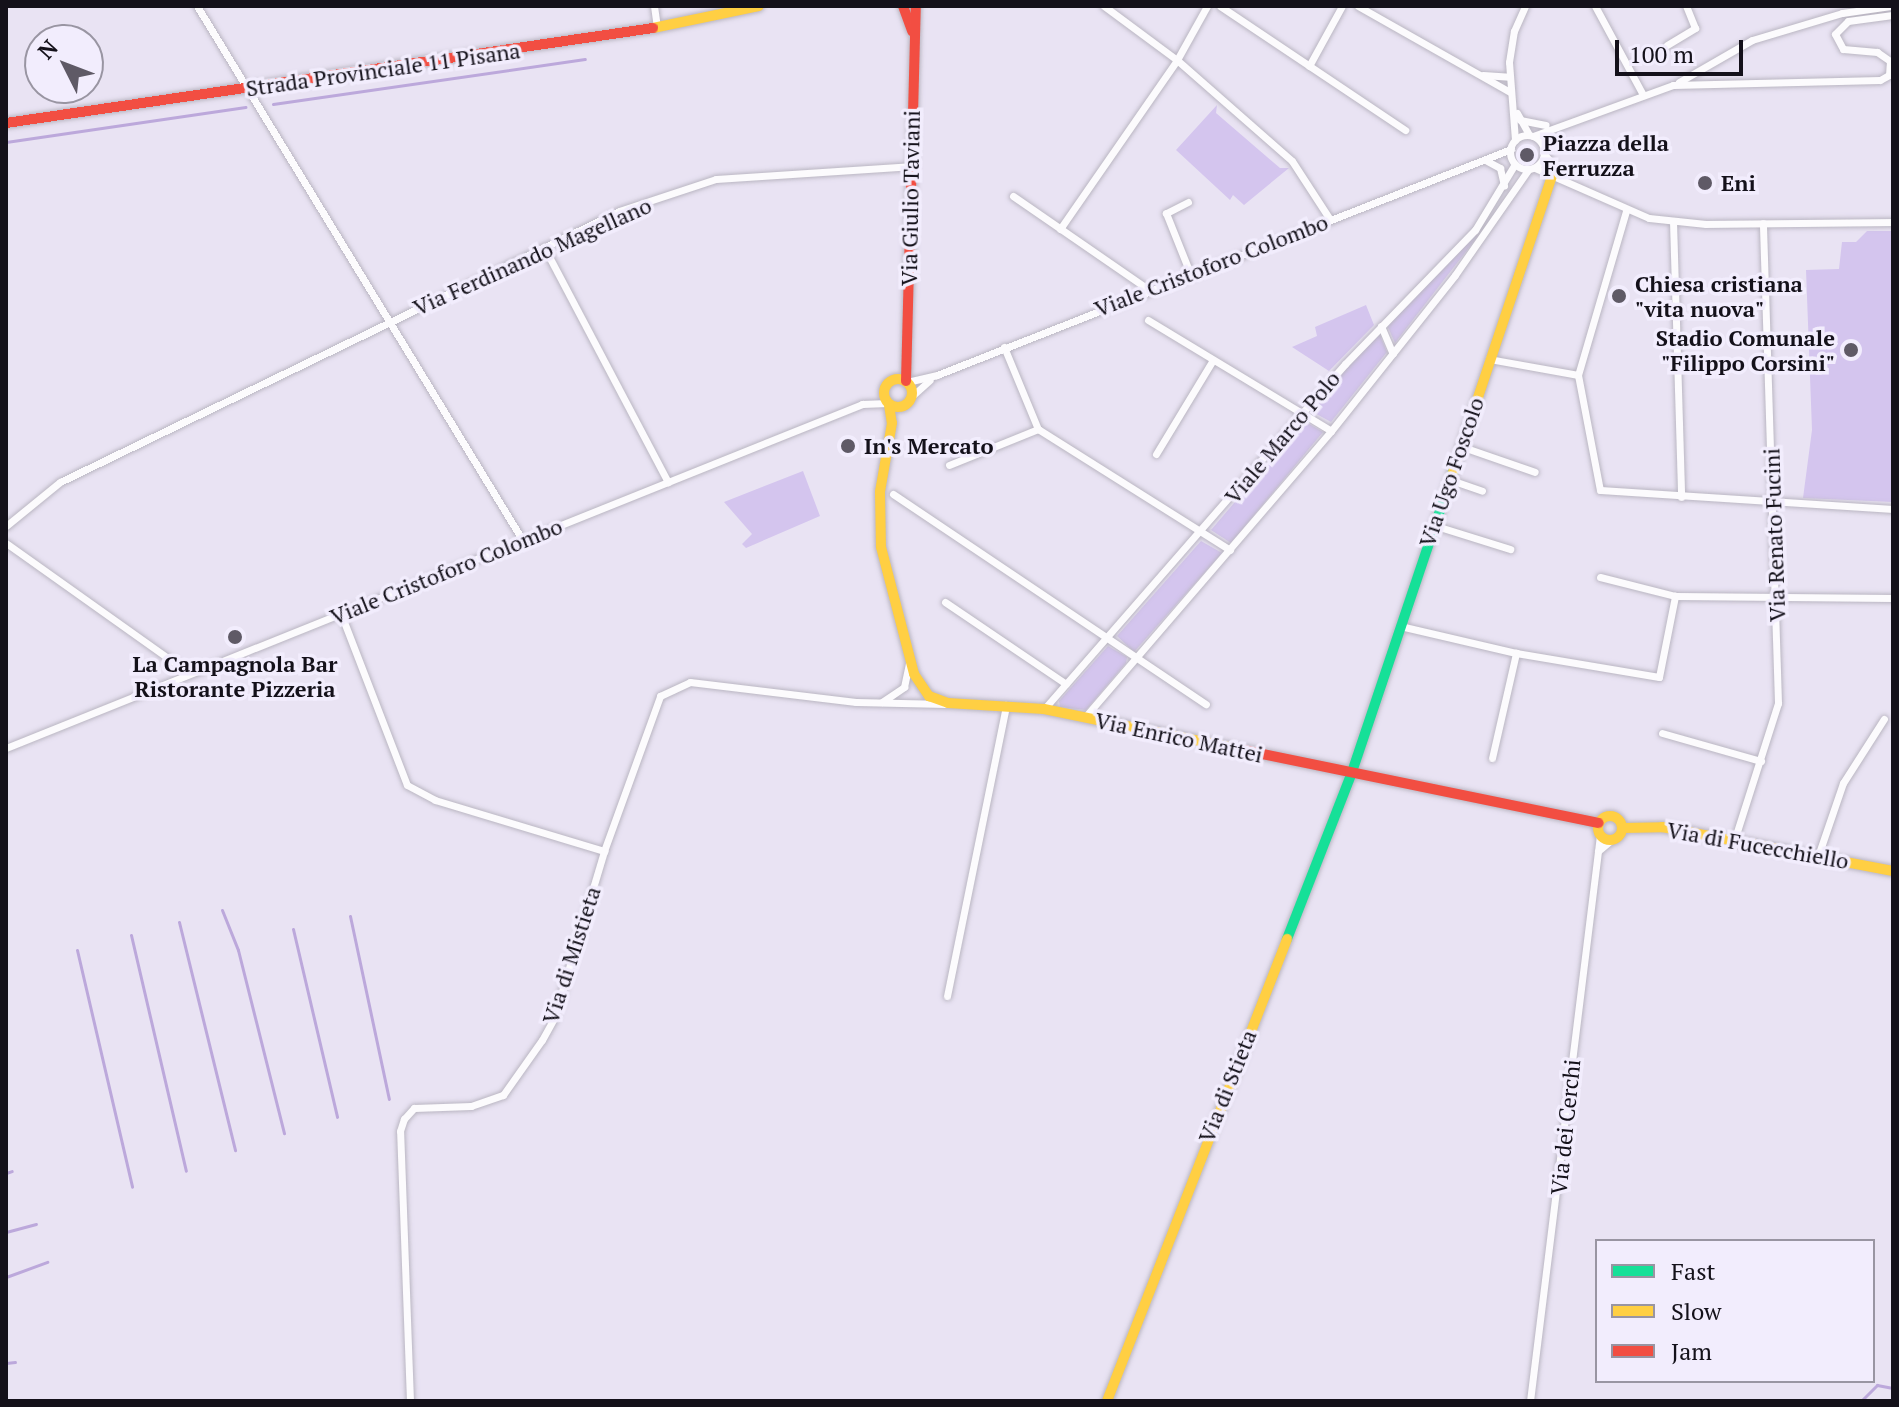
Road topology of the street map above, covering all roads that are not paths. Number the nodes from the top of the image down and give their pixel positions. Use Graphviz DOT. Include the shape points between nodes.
graph roads {
  1 [pos="197,6"];
  2 [pos="654,6"];
  3 [pos="759,6"];
  4 [pos="903,6"];
  5 [pos="916,6"];
  6 [pos="1104,6"];
  7 [pos="1207,6"];
  8 [pos="1220,6"];
  9 [pos="1342,6"];
  10 [pos="1358,6"];
  11 [pos="1525,6"];
  12 [pos="1595,6"];
  13 [pos="1686,6"];
  14 [pos="1885,6"];
  15 [pos="1893,15"];
  16 [pos="657,28"];
  17 [pos="914,37"];
  18 [pos="1667,45"];
  19 [pos="1177,60"];
  20 [pos="1309,66"];
  21 [pos="1482,75"];
  22 [pos="1509,77"];
  23 [pos="1673,85"];
  24 [pos="247,87"];
  25 [pos="1510,92"];
  26 [pos="1642,93"];
  27 [pos="1513,103"];
  28 [pos="1520,120"];
  29 [pos="6,123"];
  30 [pos="1552,126"];
  31 [pos="1405,130"];
  32 [pos="1531,136"];
  33 [pos="1515,140"];
  34 [pos="1542,143"];
  35 [pos="1511,149"];
  36 [pos="1544,154"];
  37 [pos="1487,161"];
  38 [pos="1514,162"];
  39 [pos="910,166"];
  40 [pos="1531,169"];
  41 [pos="1558,175"];
  42 [pos="1504,187"];
  43 [pos="1013,196"];
  44 [pos="1188,202"];
  45 [pos="1626,211"];
  46 [pos="1329,218"];
  47 [pos="1673,221"];
  48 [pos="1893,222"];
  49 [pos="1763,223"];
  50 [pos="1060,229"];
  51 [pos="544,247"];
  52 [pos="1190,273"];
  53 [pos="1148,289"];
  54 [pos="391,319"];
  55 [pos="1148,320"];
  56 [pos="1381,326"];
  57 [pos="1004,347"];
  58 [pos="1393,354"];
  59 [pos="1489,359"];
  60 [pos="903,360"];
  61 [pos="1213,360"];
  62 [pos="937,375"];
  63 [pos="1578,375"];
  64 [pos="906,382"];
  65 [pos="888,383"];
  66 [pos="908,401"];
  67 [pos="888,404"];
  68 [pos="1302,414"];
  69 [pos="892,423"];
  70 [pos="1038,429"];
  71 [pos="1331,431"];
  72 [pos="1460,446"];
  73 [pos="1156,454"];
  74 [pos="949,465"];
  75 [pos="1535,472"];
  76 [pos="1448,479"];
  77 [pos="668,482"];
  78 [pos="1482,491"];
  79 [pos="893,494"];
  80 [pos="1681,497"];
  81 [pos="1772,504"];
  82 [pos="1893,509"];
  83 [pos="1433,525"];
  84 [pos="6,526"];
  85 [pos="1201,532"];
  86 [pos="523,541"];
  87 [pos="6,543"];
  88 [pos="1510,549"];
  89 [pos="1230,550"];
  90 [pos="1600,577"];
  91 [pos="1675,596"];
  92 [pos="1776,598"];
  93 [pos="1893,598"];
  94 [pos="945,602"];
  95 [pos="341,614"];
  96 [pos="1400,626"];
  97 [pos="1107,638"];
  98 [pos="1516,653"];
  99 [pos="1137,657"];
  100 [pos="909,661"];
  101 [pos="189,673"];
  102 [pos="1066,684"];
  103 [pos="880,703"];
  104 [pos="948,703"];
  105 [pos="1206,704"];
  106 [pos="1006,705"];
  107 [pos="1044,709"];
  108 [pos="1085,717"];
  109 [pos="1884,719"];
  110 [pos="1662,733"];
  111 [pos="6,748"];
  112 [pos="1492,758"];
  113 [pos="1761,761"];
  114 [pos="1352,772"];
  115 [pos="1599,823"];
  116 [pos="1623,828"];
  117 [pos="1605,838"];
  118 [pos="1734,841"];
  119 [pos="604,851"];
  120 [pos="1818,856"];
  121 [pos="1893,871"];
  122 [pos="947,996"];
  123 [pos="410,1401"];
  124 [pos="1107,1401"];
  125 [pos="1530,1401"];
  1 -- 24 [label="street"];
  2 -- 16 [label="street"];
  3 -- 16 [label="main road, Strada Provinciale 11 Pisana"];
  4 -- 17 [label="main road, Via Giulio Taviani"];
  5 -- 17 [label="main road, Via Giulio Taviani"];
  6 -- 19 [label="street"];
  7 -- 19 [label="street"];
  8 -- 20 [label="street"];
  9 -- 20 [label="street"];
  10 -- 21 [label="street"];
  11 -- 22 [label="street" via="1514,31"];
  12 -- 26 [label="street"];
  13 -- 18 [label="street" via="1695,28"];
  14 -- 23 [label="street" via="1752,40"];
  15 -- 23 [label="street" via="1848,21 1835,34 1843,49 1877,52 1890,61 1889,75 1880,80"];
  16 -- 24 [label="main road, Strada Provinciale 11 Pisana"];
  17 -- 39 [label="main road, Via Giulio Taviani"];
  19 -- 46 [label="street" via="1292,161"];
  19 -- 50 [label="street"];
  20 -- 31 [label="street"];
  21 -- 22 [label="street"];
  21 -- 25 [label="street"];
  22 -- 25 [label="street"];
  23 -- 26 [label="street"];
  24 -- 29 [label="main road, Strada Provinciale 11 Pisana"];
  24 -- 54 [label="street"];
  25 -- 27 [label="street"];
  26 -- 30 [label="street"];
  27 -- 28 [label="street"];
  27 -- 33 [label="street"];
  28 -- 30 [label="street" via="1535,127"];
  28 -- 32 [label="street"];
  30 -- 32 [label="street"];
  30 -- 34 [label="street"];
  32 -- 33 [label="street"];
  32 -- 34 [label="street"];
  33 -- 35 [label="street"];
  34 -- 36 [label="street"];
  35 -- 37 [label="street, Viale Cristoforo Colombo"];
  35 -- 38 [label="street"];
  36 -- 40 [label="street"];
  36 -- 41 [label="street"];
  37 -- 38 [label="street, Viale Cristoforo Colombo"];
  37 -- 42 [label="street" via="1500,168"];
  37 -- 46 [label="street, Viale Cristoforo Colombo"];
  38 -- 40 [label="street"];
  38 -- 42 [label="street, Viale Marco Polo"];
  39 -- 51 [label="street, Via Ferdinando Magellano" via="716,179 619,211"];
  39 -- 60 [label="main road, Via Giulio Taviani"];
  40 -- 41 [label="street"];
  40 -- 58 [label="street, Viale Marco Polo"];
  41 -- 45 [label="street"];
  41 -- 59 [label="main road, Via Ugo Foscolo"];
  42 -- 56 [label="street, Viale Marco Polo" via="1475,230"];
  43 -- 50 [label="street"];
  44 -- 52 [label="street" via="1166,213"];
  45 -- 47 [label="street"];
  45 -- 63 [label="street"];
  46 -- 52 [label="street, Viale Cristoforo Colombo"];
  47 -- 49 [label="street"];
  47 -- 80 [label="street"];
  48 -- 49 [label="street"];
  49 -- 81 [label="street, Via Renato Fucini"];
  50 -- 53 [label="street"];
  51 -- 54 [label="street, Via Ferdinando Magellano"];
  51 -- 77 [label="street"];
  52 -- 53 [label="street, Viale Cristoforo Colombo"];
  53 -- 57 [label="street, Viale Cristoforo Colombo"];
  54 -- 84 [label="street, Via Ferdinando Magellano" via="60,482"];
  54 -- 86 [label="street"];
  55 -- 61 [label="street"];
  56 -- 58 [label="street"];
  56 -- 68 [label="street, Viale Marco Polo"];
  57 -- 62 [label="street, Viale Cristoforo Colombo"];
  57 -- 70 [label="street"];
  58 -- 71 [label="street, Viale Marco Polo"];
  59 -- 63 [label="street"];
  59 -- 72 [label="main road, Via Ugo Foscolo"];
  60 -- 64 [label="main road, Via Giulio Taviani"];
  60 -- 65 [label="main road"];
  61 -- 68 [label="street"];
  61 -- 73 [label="street"];
  62 -- 64 [label="street, Viale Cristoforo Colombo"];
  62 -- 66 [label="street, Viale Cristoforo Colombo"];
  63 -- 80 [label="street" via="1600,490"];
  64 -- 65 [label="main road, Viale Cristoforo Colombo"];
  64 -- 66 [label="main road"];
  65 -- 67 [label="main road"];
  66 -- 67 [label="main road, Viale Cristoforo Colombo"];
  66 -- 69 [label="main road"];
  67 -- 69 [label="main road"];
  67 -- 77 [label="street, Viale Cristoforo Colombo" via="862,404"];
  68 -- 71 [label="street"];
  68 -- 85 [label="street, Viale Marco Polo"];
  69 -- 100 [label="main road" via="880,492 881,547"];
  70 -- 74 [label="street"];
  70 -- 85 [label="street"];
  71 -- 89 [label="street, Viale Marco Polo"];
  72 -- 75 [label="street"];
  72 -- 76 [label="main road, Via Ugo Foscolo"];
  76 -- 78 [label="street"];
  76 -- 83 [label="main road, Via Ugo Foscolo"];
  77 -- 86 [label="street, Viale Cristoforo Colombo"];
  79 -- 97 [label="street"];
  80 -- 81 [label="street"];
  81 -- 82 [label="street"];
  81 -- 92 [label="street, Via Renato Fucini"];
  83 -- 88 [label="street"];
  83 -- 96 [label="main road, Via Ugo Foscolo"];
  85 -- 89 [label="street"];
  85 -- 97 [label="street, Viale Marco Polo"];
  86 -- 95 [label="street, Viale Cristoforo Colombo"];
  87 -- 101 [label="street"];
  89 -- 99 [label="street, Viale Marco Polo"];
  90 -- 91 [label="street"];
  91 -- 92 [label="street"];
  91 -- 98 [label="street" via="1659,677"];
  92 -- 93 [label="street"];
  92 -- 113 [label="street, Via Renato Fucini" via="1778,703"];
  94 -- 102 [label="street"];
  95 -- 101 [label="street, Viale Cristoforo Colombo"];
  95 -- 119 [label="street" via="407,785 435,800"];
  96 -- 98 [label="street"];
  96 -- 114 [label="main road, Via Ugo Foscolo"];
  97 -- 99 [label="street"];
  97 -- 102 [label="street, Viale Marco Polo"];
  98 -- 112 [label="street"];
  99 -- 105 [label="street"];
  99 -- 108 [label="street, Viale Marco Polo"];
  100 -- 103 [label="street" via="904,687"];
  100 -- 104 [label="main road" via="924,691"];
  101 -- 111 [label="street, Viale Cristoforo Colombo"];
  102 -- 107 [label="street, Viale Marco Polo"];
  103 -- 104 [label="street, Via di Mistieta"];
  103 -- 119 [label="street, Via di Mistieta" via="739,685 677,684 657,703"];
  104 -- 106 [label="main road, Via Enrico Mattei"];
  106 -- 107 [label="main road, Via Enrico Mattei"];
  106 -- 122 [label="street"];
  107 -- 108 [label="main road, Via Enrico Mattei"];
  108 -- 114 [label="main road, Via Enrico Mattei"];
  109 -- 120 [label="street" via="1843,783"];
  110 -- 113 [label="street"];
  113 -- 118 [label="street, Via Renato Fucini"];
  114 -- 115 [label="main road"];
  114 -- 124 [label="main road, Via di Stieta"];
  115 -- 116 [label="main road, Via di Fucecchiello" via="1614,816"];
  115 -- 117 [label="main road"];
  116 -- 117 [label="main road"];
  116 -- 118 [label="main road, Via di Fucecchiello" via="1662,827"];
  117 -- 125 [label="street, Via dei Cerchi" via="1596,853"];
  118 -- 120 [label="main road, Via di Fucecchiello"];
  119 -- 123 [label="street, Via di Mistieta" via="554,1018 513,1082 489,1102 414,1108 404,1119 400,1131"];
  120 -- 121 [label="main road, Via di Fucecchiello"];
}
